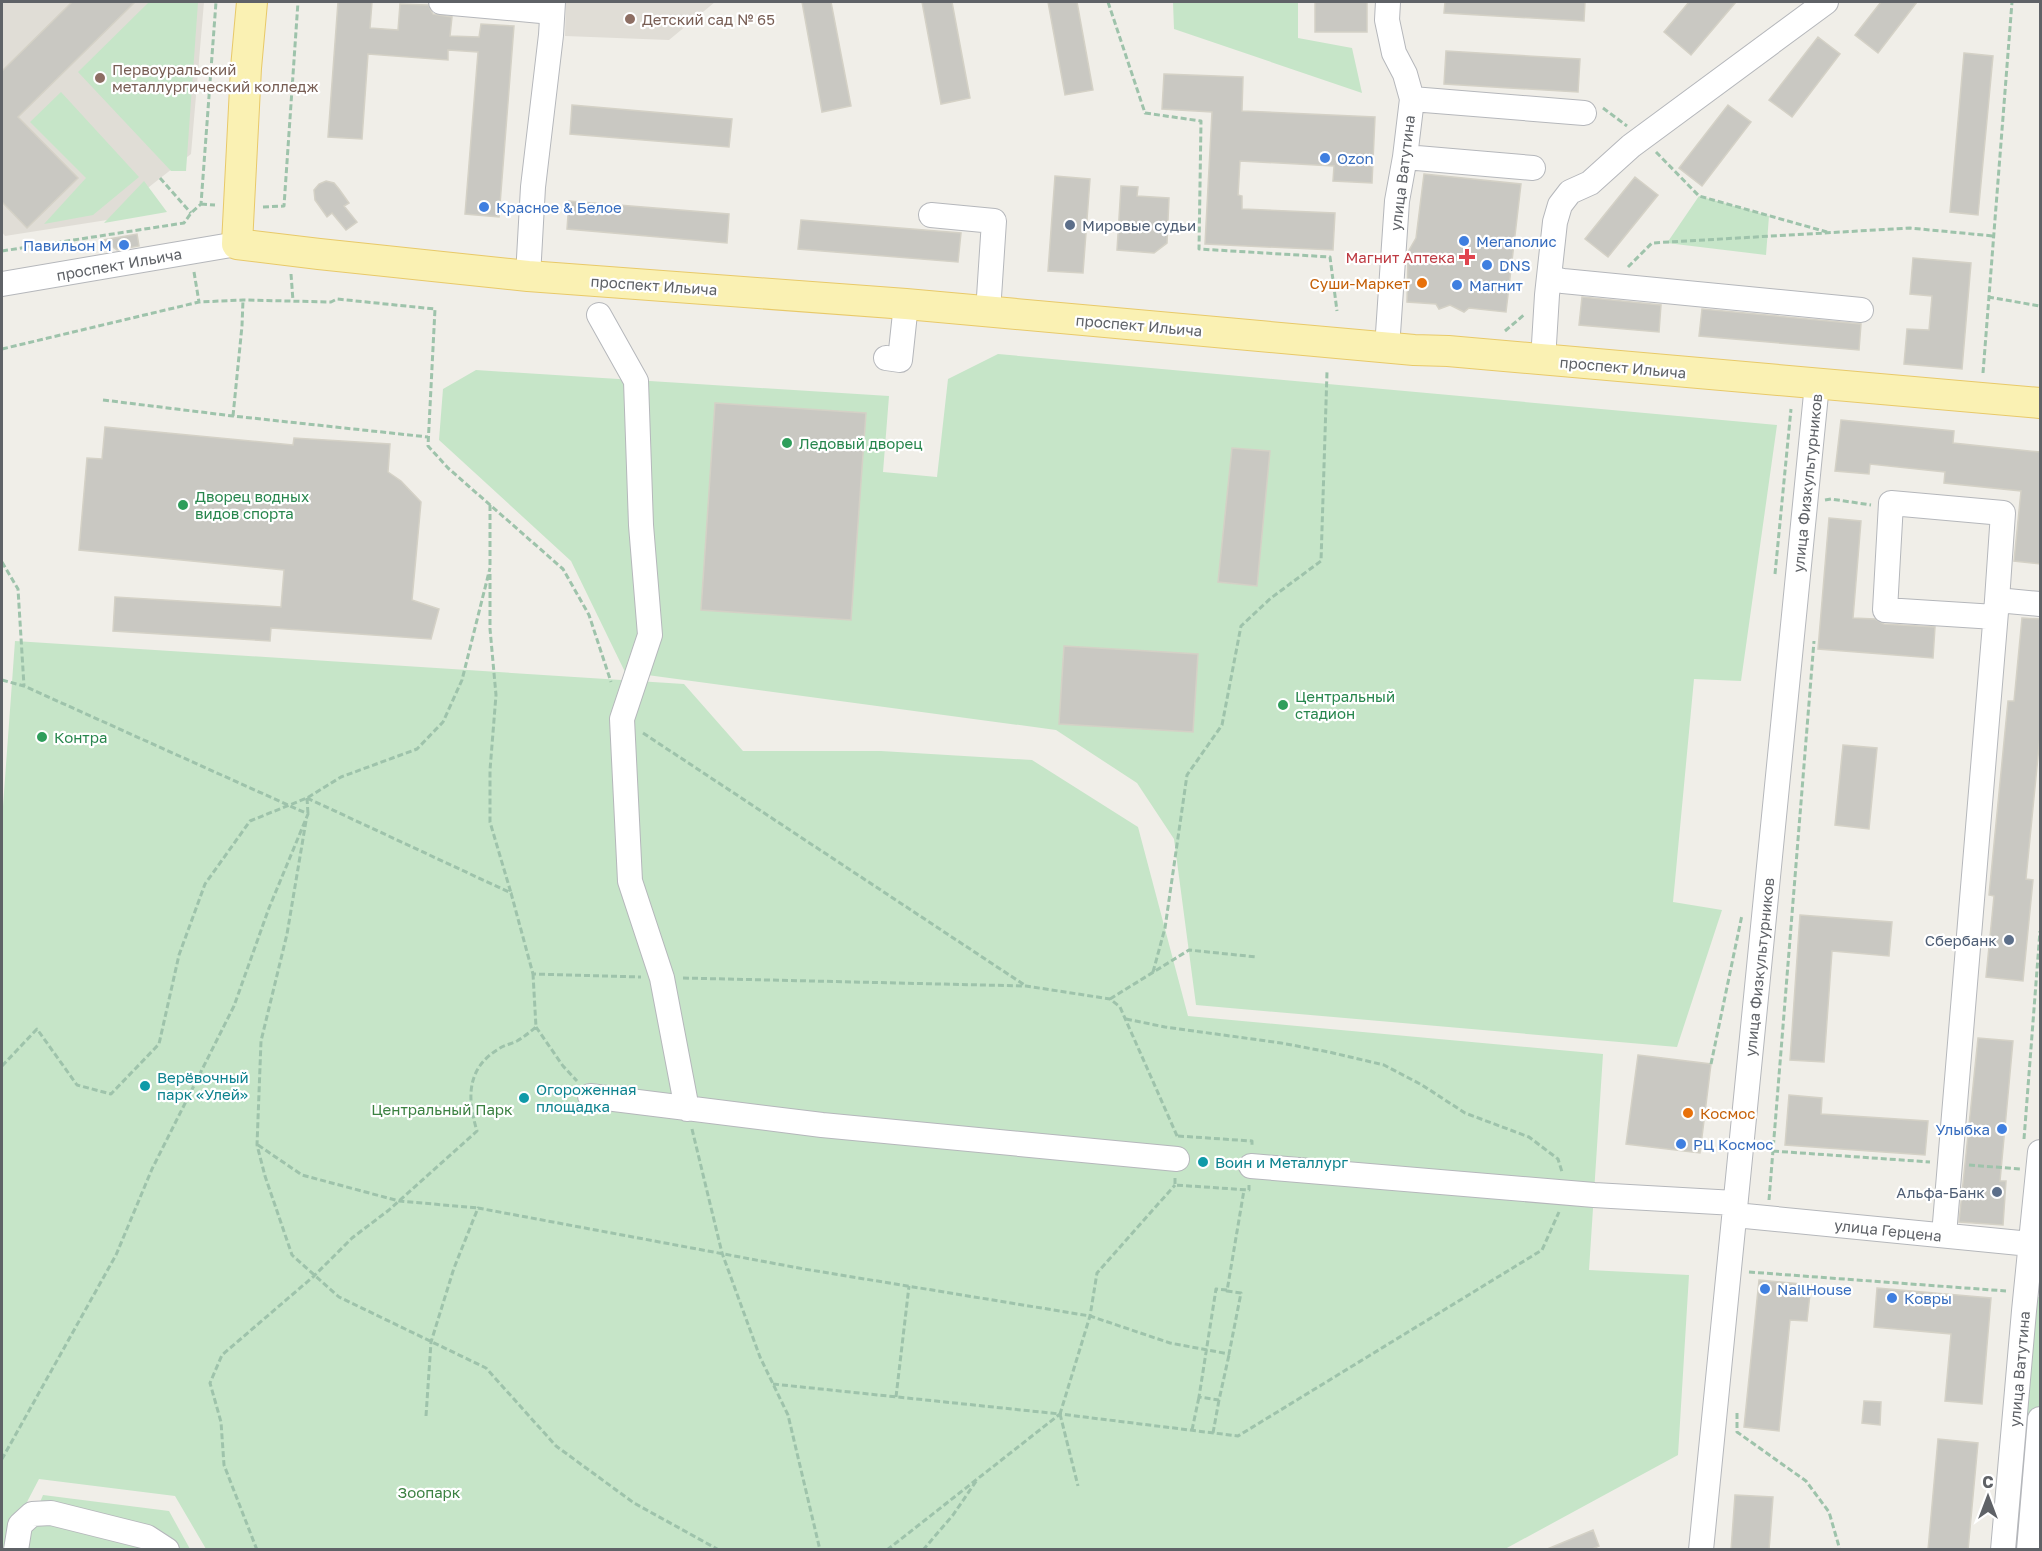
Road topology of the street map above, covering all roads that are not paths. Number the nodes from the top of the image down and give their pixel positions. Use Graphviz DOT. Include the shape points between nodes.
graph roads {
  1 [pos="252,2"];
  2 [pos="441,2"];
  3 [pos="1388,2"];
  4 [pos="1826,2"];
  5 [pos="552,7"];
  6 [pos="1412,99"];
  7 [pos="1593,110"];
  8 [pos="1405,157"];
  9 [pos="1533,168"];
  10 [pos="931,215"];
  11 [pos="237,244"];
  12 [pos="528,276"];
  13 [pos="2,284"];
  14 [pos="1548,287"];
  15 [pos="906,304"];
  16 [pos="1862,310"];
  17 [pos="988,312"];
  18 [pos="599,315"];
  19 [pos="1388,348"];
  20 [pos="886,358"];
  21 [pos="1543,360"];
  22 [pos="1817,384"];
  23 [pos="2040,402"];
  24 [pos="2040,604"];
  25 [pos="1996,609"];
  26 [pos="590,1096"];
  27 [pos="687,1109"];
  28 [pos="1177,1147"];
  29 [pos="2040,1152"];
  30 [pos="1251,1166"];
  31 [pos="1735,1209"];
  32 [pos="1944,1235"];
  33 [pos="2036,1245"];
  34 [pos="2040,1419"];
  35 [pos="16,1550"];
  36 [pos="167,1550"];
  37 [pos="1701,1550"];
  38 [pos="2003,1550"];
  39 [pos="2029,1550"];
  1 -- 11 [label="main road"];
  2 -- 5 [label="street"];
  3 -- 6 [label="street, улица Ватутина" via="1387,20 1394,52"];
  4 -- 14 [label="street" via="1642,137 1590,183 1570,192 1560,205 1555,222"];
  5 -- 12 [label="street"];
  6 -- 7 [label="street"];
  6 -- 8 [label="street, улица Ватутина"];
  8 -- 9 [label="street"];
  8 -- 19 [label="street, улица Ватутина" via="1396,201"];
  10 -- 17 [label="street" via="994,221"];
  11 -- 12 [label="main road, проспект Ильича"];
  11 -- 13 [label="street, проспект Ильича"];
  12 -- 15 [label="main road, проспект Ильича"];
  14 -- 16 [label="street" via="1563,281"];
  14 -- 21 [label="street"];
  15 -- 17 [label="main road, проспект Ильича"];
  15 -- 20 [label="street" via="900,360"];
  17 -- 19 [label="main road, проспект Ильича"];
  18 -- 27 [label="street" via="636,381 650,635 622,719 630,881 662,978"];
  19 -- 21 [label="main road, проспект Ильича"];
  21 -- 22 [label="main road, проспект Ильича"];
  22 -- 23 [label="main road, проспект Ильича"];
  22 -- 31 [label="street, улица Физкультурников"];
  24 -- 25 [label="street"];
  25 -- 25 [label="street" via="1885,610 1891,503 2003,513"];
  25 -- 32 [label="street"];
  26 -- 27 [label="street"];
  27 -- 28 [label="street" via="834,1126"];
  29 -- 33 [label="street, улица Ватутина"];
  30 -- 31 [label="street, улица Герцена"];
  31 -- 32 [label="street, улица Герцена"];
  31 -- 37 [label="street, улица Физкультурников"];
  32 -- 33 [label="street, улица Герцена"];
  33 -- 38 [label="street, улица Ватутина" via="2024,1311"];
  34 -- 39 [label="street"];
  35 -- 36 [label="street" via="20,1525 32,1514 51,1513 147,1537"];
}
